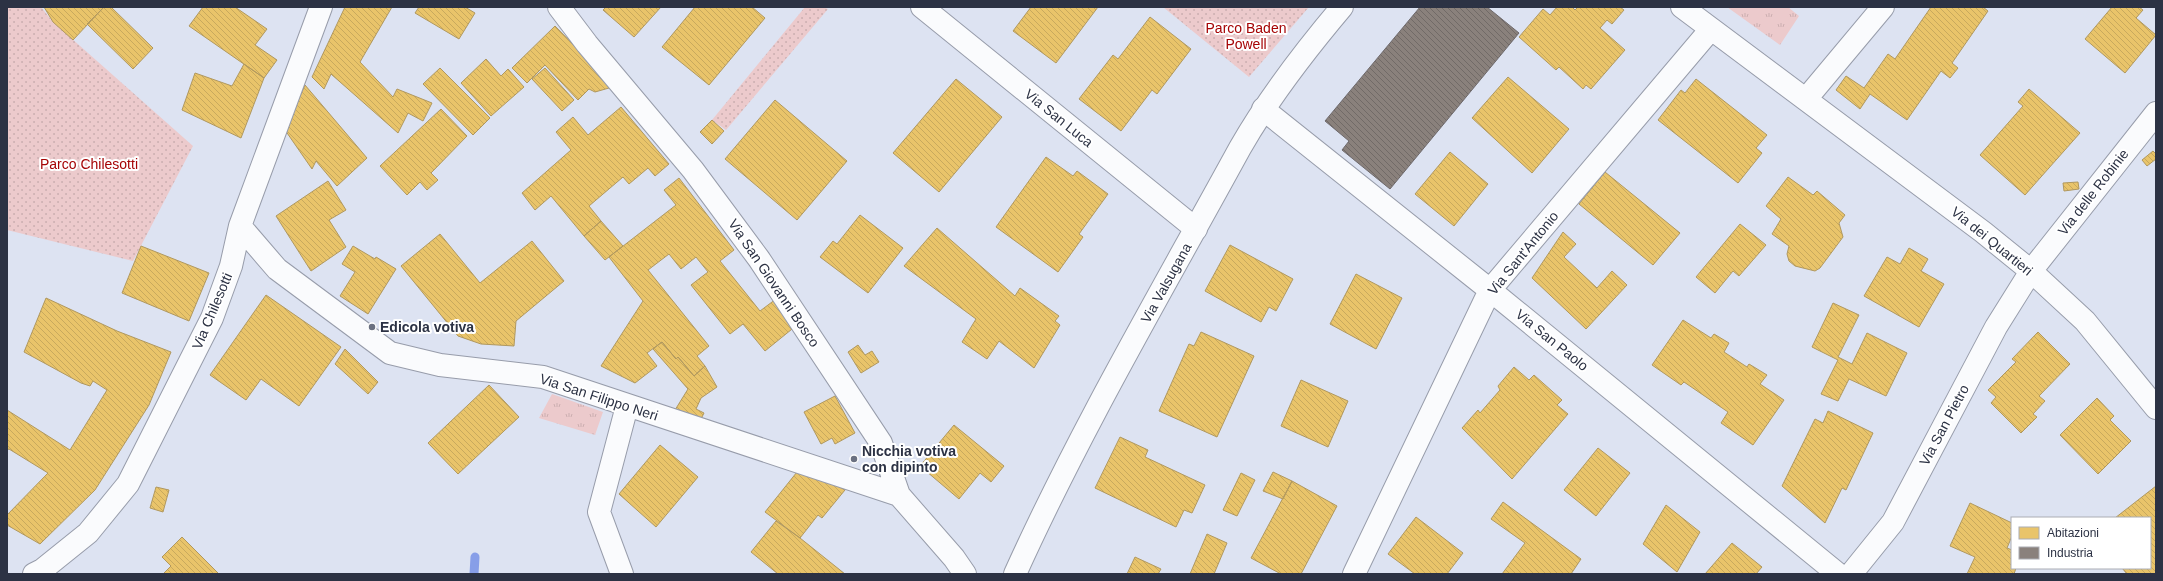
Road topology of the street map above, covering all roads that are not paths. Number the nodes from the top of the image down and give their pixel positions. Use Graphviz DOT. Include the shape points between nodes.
graph roads {
  1 [pos="321,7"];
  2 [pos="559,7"];
  3 [pos="922,7"];
  4 [pos="1342,7"];
  5 [pos="1682,7"];
  6 [pos="1883,7"];
  7 [pos="1711,29"];
  8 [pos="1806,99"];
  9 [pos="1263,109"];
  10 [pos="2156,113"];
  11 [pos="240,226"];
  12 [pos="1196,229"];
  13 [pos="2031,271"];
  14 [pos="1490,290"];
  15 [pos="627,406"];
  16 [pos="2156,408"];
  17 [pos="899,495"];
  18 [pos="34,574"];
  19 [pos="622,574"];
  20 [pos="965,574"];
  21 [pos="1015,574"];
  22 [pos="1354,574"];
  23 [pos="1838,574"];
  24 [pos="1852,574"];
  1 -- 11 [label="street, Via Chilesotti"];
  2 -- 17 [label="street, Via San Giovanni Bosco" via="693,170 759,258 881,443"];
  3 -- 12 [label="street, Via San Luca"];
  4 -- 9 [label="street, Via Valsugana" via="1302,55"];
  5 -- 7 [label="street, Via dei Quartieri"];
  6 -- 8 [label="street"];
  7 -- 8 [label="street, Via dei Quartieri"];
  7 -- 14 [label="street, Via Sant'Antonio"];
  8 -- 13 [label="street, Via dei Quartieri"];
  9 -- 12 [label="street, Via Valsugana"];
  9 -- 14 [label="street, Via San Paolo"];
  10 -- 13 [label="street, Via delle Robinie"];
  11 -- 15 [label="street, Via San Filippo Neri" via="277,268 390,353 440,365 543,377"];
  11 -- 18 [label="street, Via Chilesotti" via="231,266 212,318 128,484 88,532"];
  12 -- 21 [label="street, Via Valsugana" via="1070,460"];
  13 -- 16 [label="street, Via dei Quartieri" via="2085,321"];
  13 -- 24 [label="street, Via San Pietro" via="1996,327 1893,522"];
  14 -- 22 [label="street, Via Sant'Antonio"];
  14 -- 23 [label="street, Via San Paolo"];
  15 -- 17 [label="street, Via San Filippo Neri" via="872,484"];
  15 -- 19 [label="street" via="599,512"];
  17 -- 20 [label="street, Via San Giovanni Bosco"];
}
